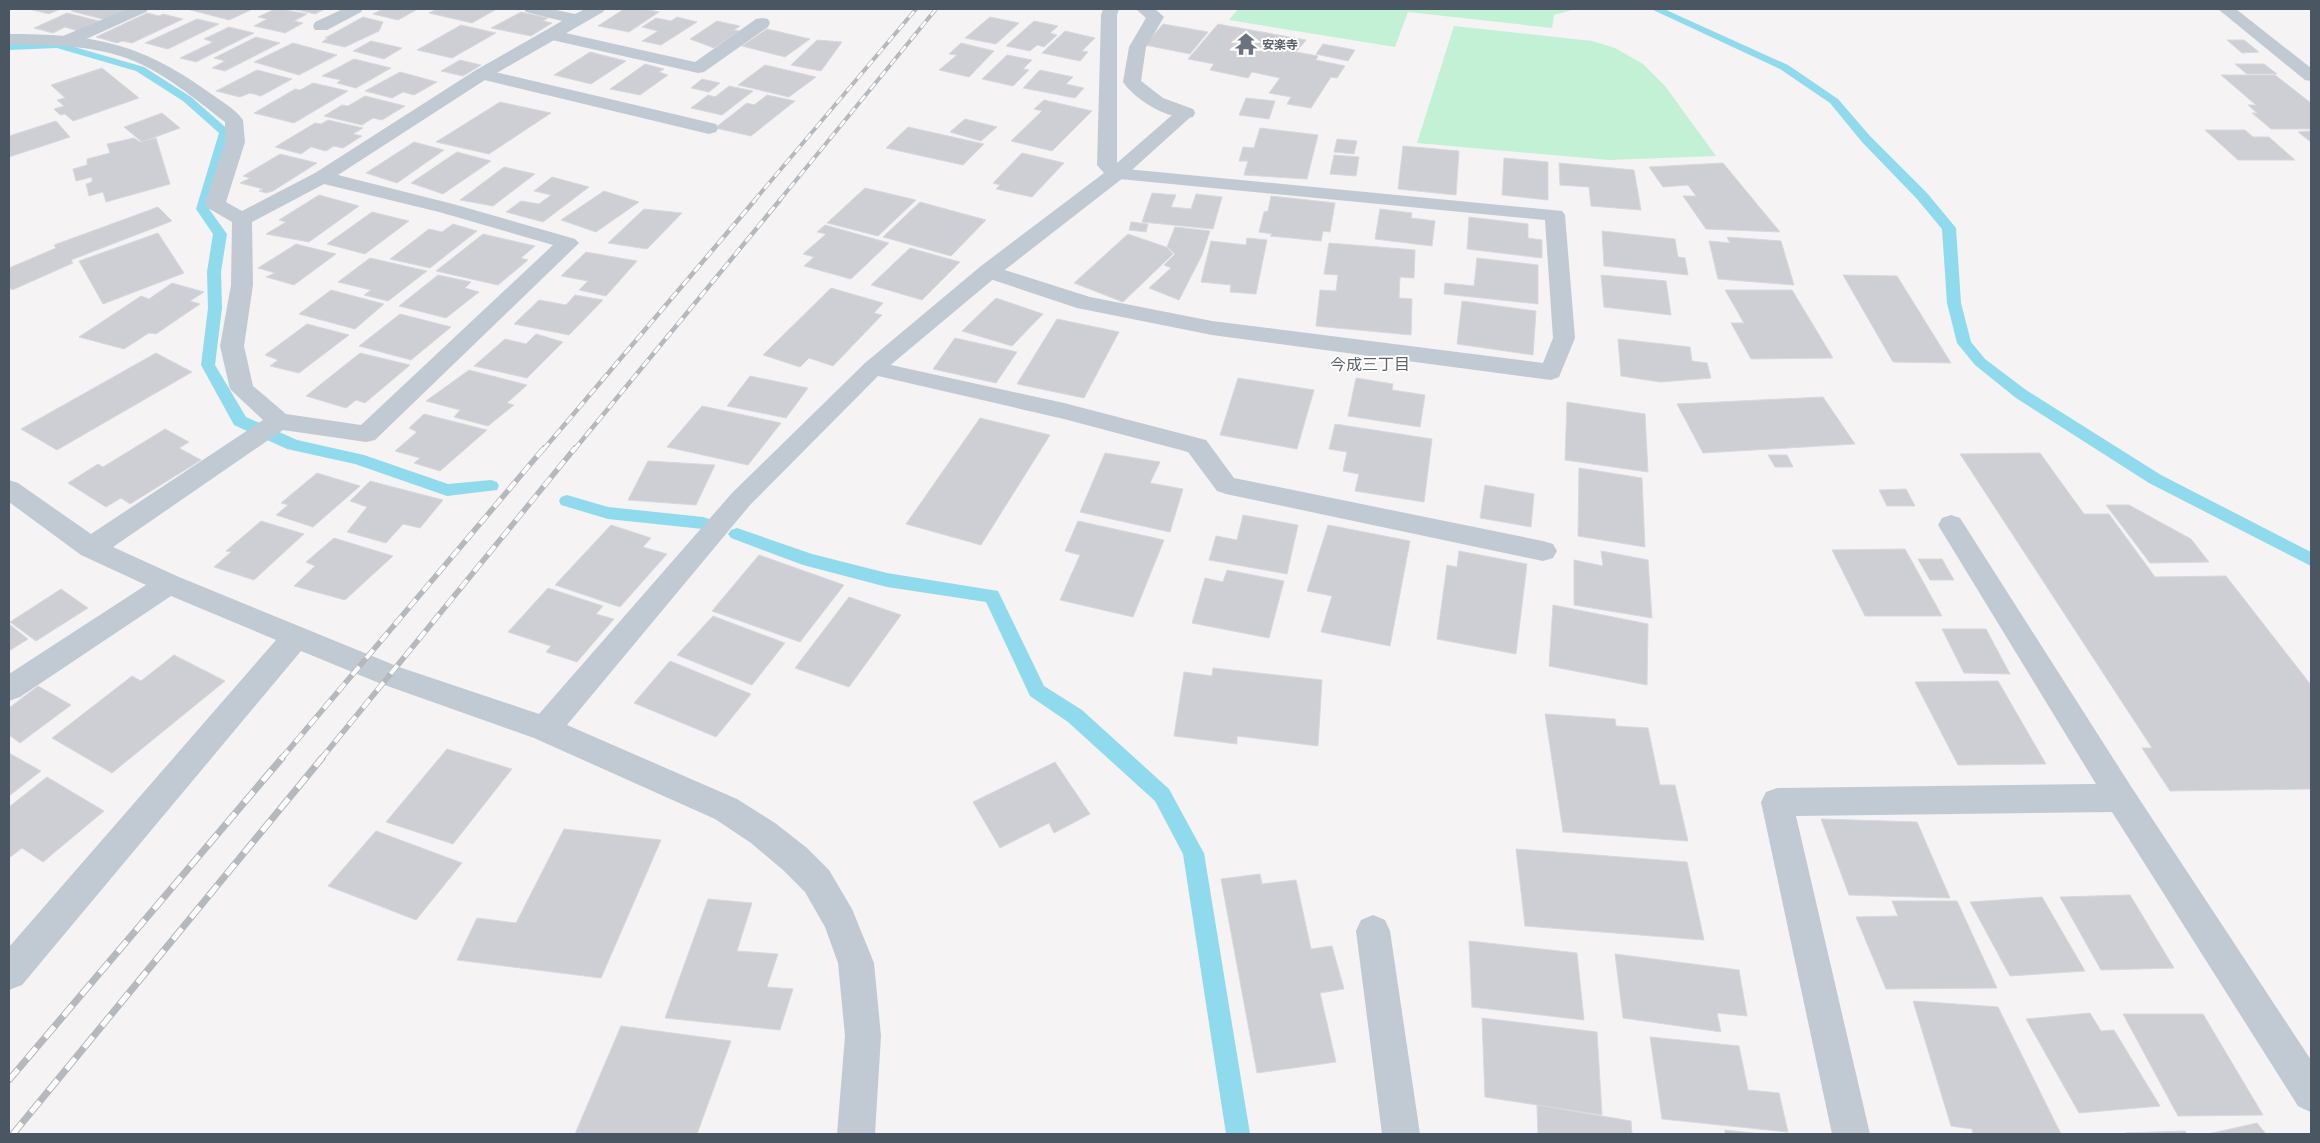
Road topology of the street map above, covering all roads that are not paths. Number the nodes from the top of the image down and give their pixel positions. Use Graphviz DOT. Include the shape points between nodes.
graph roads {
  1 [pos="140,9"];
  2 [pos="355,9"];
  3 [pos="532,9"];
  4 [pos="597,9"];
  5 [pos="1112,9"];
  6 [pos="1144,9"];
  7 [pos="2226,9"];
  8 [pos="577,20"];
  9 [pos="762,23"];
  10 [pos="321,26"];
  11 [pos="552,35"];
  12 [pos="9,39"];
  13 [pos="69,40"];
  14 [pos="482,74"];
  15 [pos="2311,76"];
  16 [pos="709,128"];
  17 [pos="1116,174"];
  18 [pos="322,177"];
  19 [pos="242,219"];
  20 [pos="989,271"];
  21 [pos="873,368"];
  22 [pos="279,421"];
  23 [pos="9,489"];
  24 [pos="1951,525"];
  25 [pos="91,548"];
  26 [pos="1543,551"];
  27 [pos="169,584"];
  28 [pos="296,636"];
  29 [pos="9,689"];
  30 [pos="545,729"];
  31 [pos="2121,798"];
  32 [pos="1373,931"];
  33 [pos="9,973"];
  34 [pos="2311,1093"];
  35 [pos="856,1134"];
  36 [pos="1401,1134"];
  37 [pos="1851,1134"];
  1 -- 13 [label="street"];
  2 -- 10 [label="street"];
  3 -- 8 [label="street"];
  4 -- 8 [label="street"];
  5 -- 17 [label="street" via="1108,15 1107,165"];
  6 -- 17 [label="street" via="1156,17 1143,33 1134,54 1132,82 1142,94 1158,104 1186,113"];
  7 -- 15 [label="street"];
  8 -- 11 [label="street"];
  9 -- 11 [label="street" via="698,68"];
  11 -- 14 [label="street"];
  12 -- 13 [label="street"];
  13 -- 19 [label="street" via="150,62 188,85 234,120 235,142 215,204"];
  14 -- 16 [label="street"];
  14 -- 18 [label="street"];
  17 -- 20 [label="street"];
  17 -- 20 [label="street" via="1555,215 1564,338 1552,372 1212,328 1085,303"];
  18 -- 19 [label="street"];
  18 -- 22 [label="street" via="568,242 366,434"];
  19 -- 22 [label="street" via="242,285 232,346 242,389"];
  20 -- 21 [label="street"];
  21 -- 26 [label="street" via="1064,411 1197,446 1226,485"];
  21 -- 30 [label="street" via="741,499"];
  22 -- 25 [label="street"];
  23 -- 25 [label="street"];
  24 -- 31 [label="street"];
  25 -- 27 [label="street"];
  27 -- 28 [label="street"];
  27 -- 29 [label="street"];
  28 -- 30 [label="street" via="389,675"];
  28 -- 33 [label="street"];
  30 -- 35 [label="street" via="726,809 769,838 817,881 840,920 856,963 863,1036"];
  31 -- 34 [label="street"];
  31 -- 37 [label="street" via="1778,802"];
  32 -- 36 [label="street"];
}
